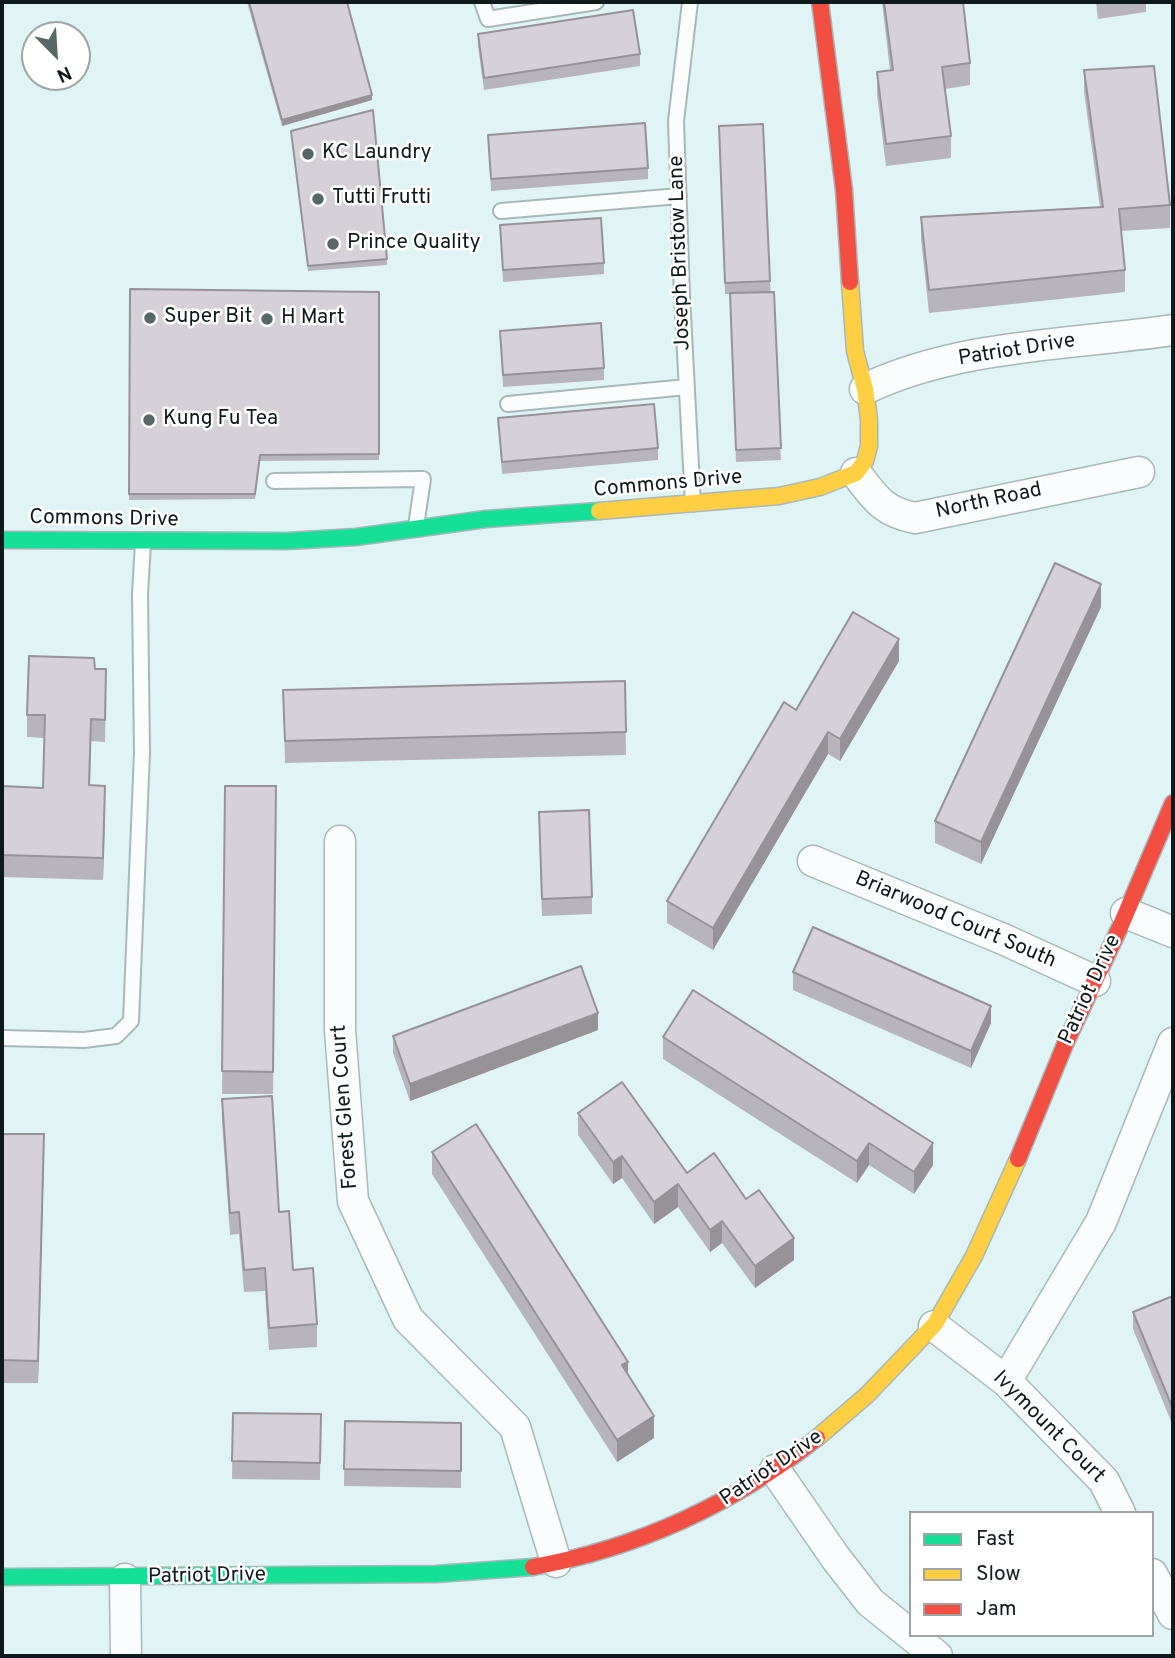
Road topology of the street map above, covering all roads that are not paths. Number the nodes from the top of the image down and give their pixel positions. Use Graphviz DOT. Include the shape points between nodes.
graph roads {
  1 [pos="482,2"];
  2 [pos="596,2"];
  3 [pos="690,2"];
  4 [pos="820,2"];
  5 [pos="679,196"];
  6 [pos="501,211"];
  7 [pos="1173,330"];
  8 [pos="687,387"];
  9 [pos="865,389"];
  10 [pos="508,404"];
  11 [pos="1139,472"];
  12 [pos="856,473"];
  13 [pos="274,481"];
  14 [pos="694,505"];
  15 [pos="416,528"];
  16 [pos="2,540"];
  17 [pos="144,542"];
  18 [pos="1173,803"];
  19 [pos="340,841"];
  20 [pos="813,861"];
  21 [pos="1126,913"];
  22 [pos="1173,932"];
  23 [pos="1095,981"];
  24 [pos="2,1038"];
  25 [pos="1173,1043"];
  26 [pos="934,1326"];
  27 [pos="1006,1381"];
  28 [pos="775,1471"];
  29 [pos="1119,1511"];
  30 [pos="556,1562"];
  31 [pos="2,1577"];
  32 [pos="1154,1578"];
  33 [pos="125,1579"];
  34 [pos="1173,1614"];
  35 [pos="909,1633"];
  36 [pos="913,1637"];
  37 [pos="126,1656"];
  38 [pos="937,1656"];
  1 -- 2 [label="lane" via="488,19"];
  3 -- 5 [label="lane, Joseph Bristow Lane" via="676,121"];
  4 -- 9 [label="street" via="844,190 855,351"];
  5 -- 6 [label="lane"];
  5 -- 8 [label="lane, Joseph Bristow Lane"];
  7 -- 9 [label="street, Patriot Drive" via="965,358 913,370"];
  8 -- 10 [label="lane"];
  8 -- 14 [label="lane, Joseph Bristow Lane"];
  9 -- 12 [label="street" via="869,446"];
  11 -- 12 [label="street, North Road" via="915,518 884,506"];
  12 -- 14 [label="street, Commons Drive" via="820,488"];
  13 -- 15 [label="lane" via="423,479"];
  14 -- 15 [label="street, Commons Drive"];
  15 -- 17 [label="street, Commons Drive" via="287,541"];
  16 -- 17 [label="street, Commons Drive"];
  17 -- 24 [label="lane" via="140,594 142,752 131,1021 116,1037"];
  18 -- 21 [label="street, Patriot Drive"];
  19 -- 30 [label="street, Forest Glen Court" via="340,1030 353,1201 408,1319 515,1427"];
  20 -- 23 [label="street, Briarwood Court South"];
  21 -- 22 [label="street"];
  21 -- 23 [label="street, Patriot Drive"];
  23 -- 26 [label="street, Patriot Drive" via="1002,1200"];
  25 -- 27 [label="street" via="1101,1222"];
  26 -- 27 [label="street, Ivymount Court"];
  26 -- 28 [label="street, Patriot Drive" via="875,1389"];
  27 -- 29 [label="street, Ivymount Court" via="1104,1481"];
  28 -- 30 [label="street, Patriot Drive" via="669,1528"];
  28 -- 35 [label="street" via="870,1602"];
  30 -- 33 [label="street, Patriot Drive" via="487,1572"];
  31 -- 33 [label="street, Patriot Drive"];
  32 -- 34 [label="street"];
  33 -- 37 [label="street"];
  36 -- 38 [label="street"];
}
